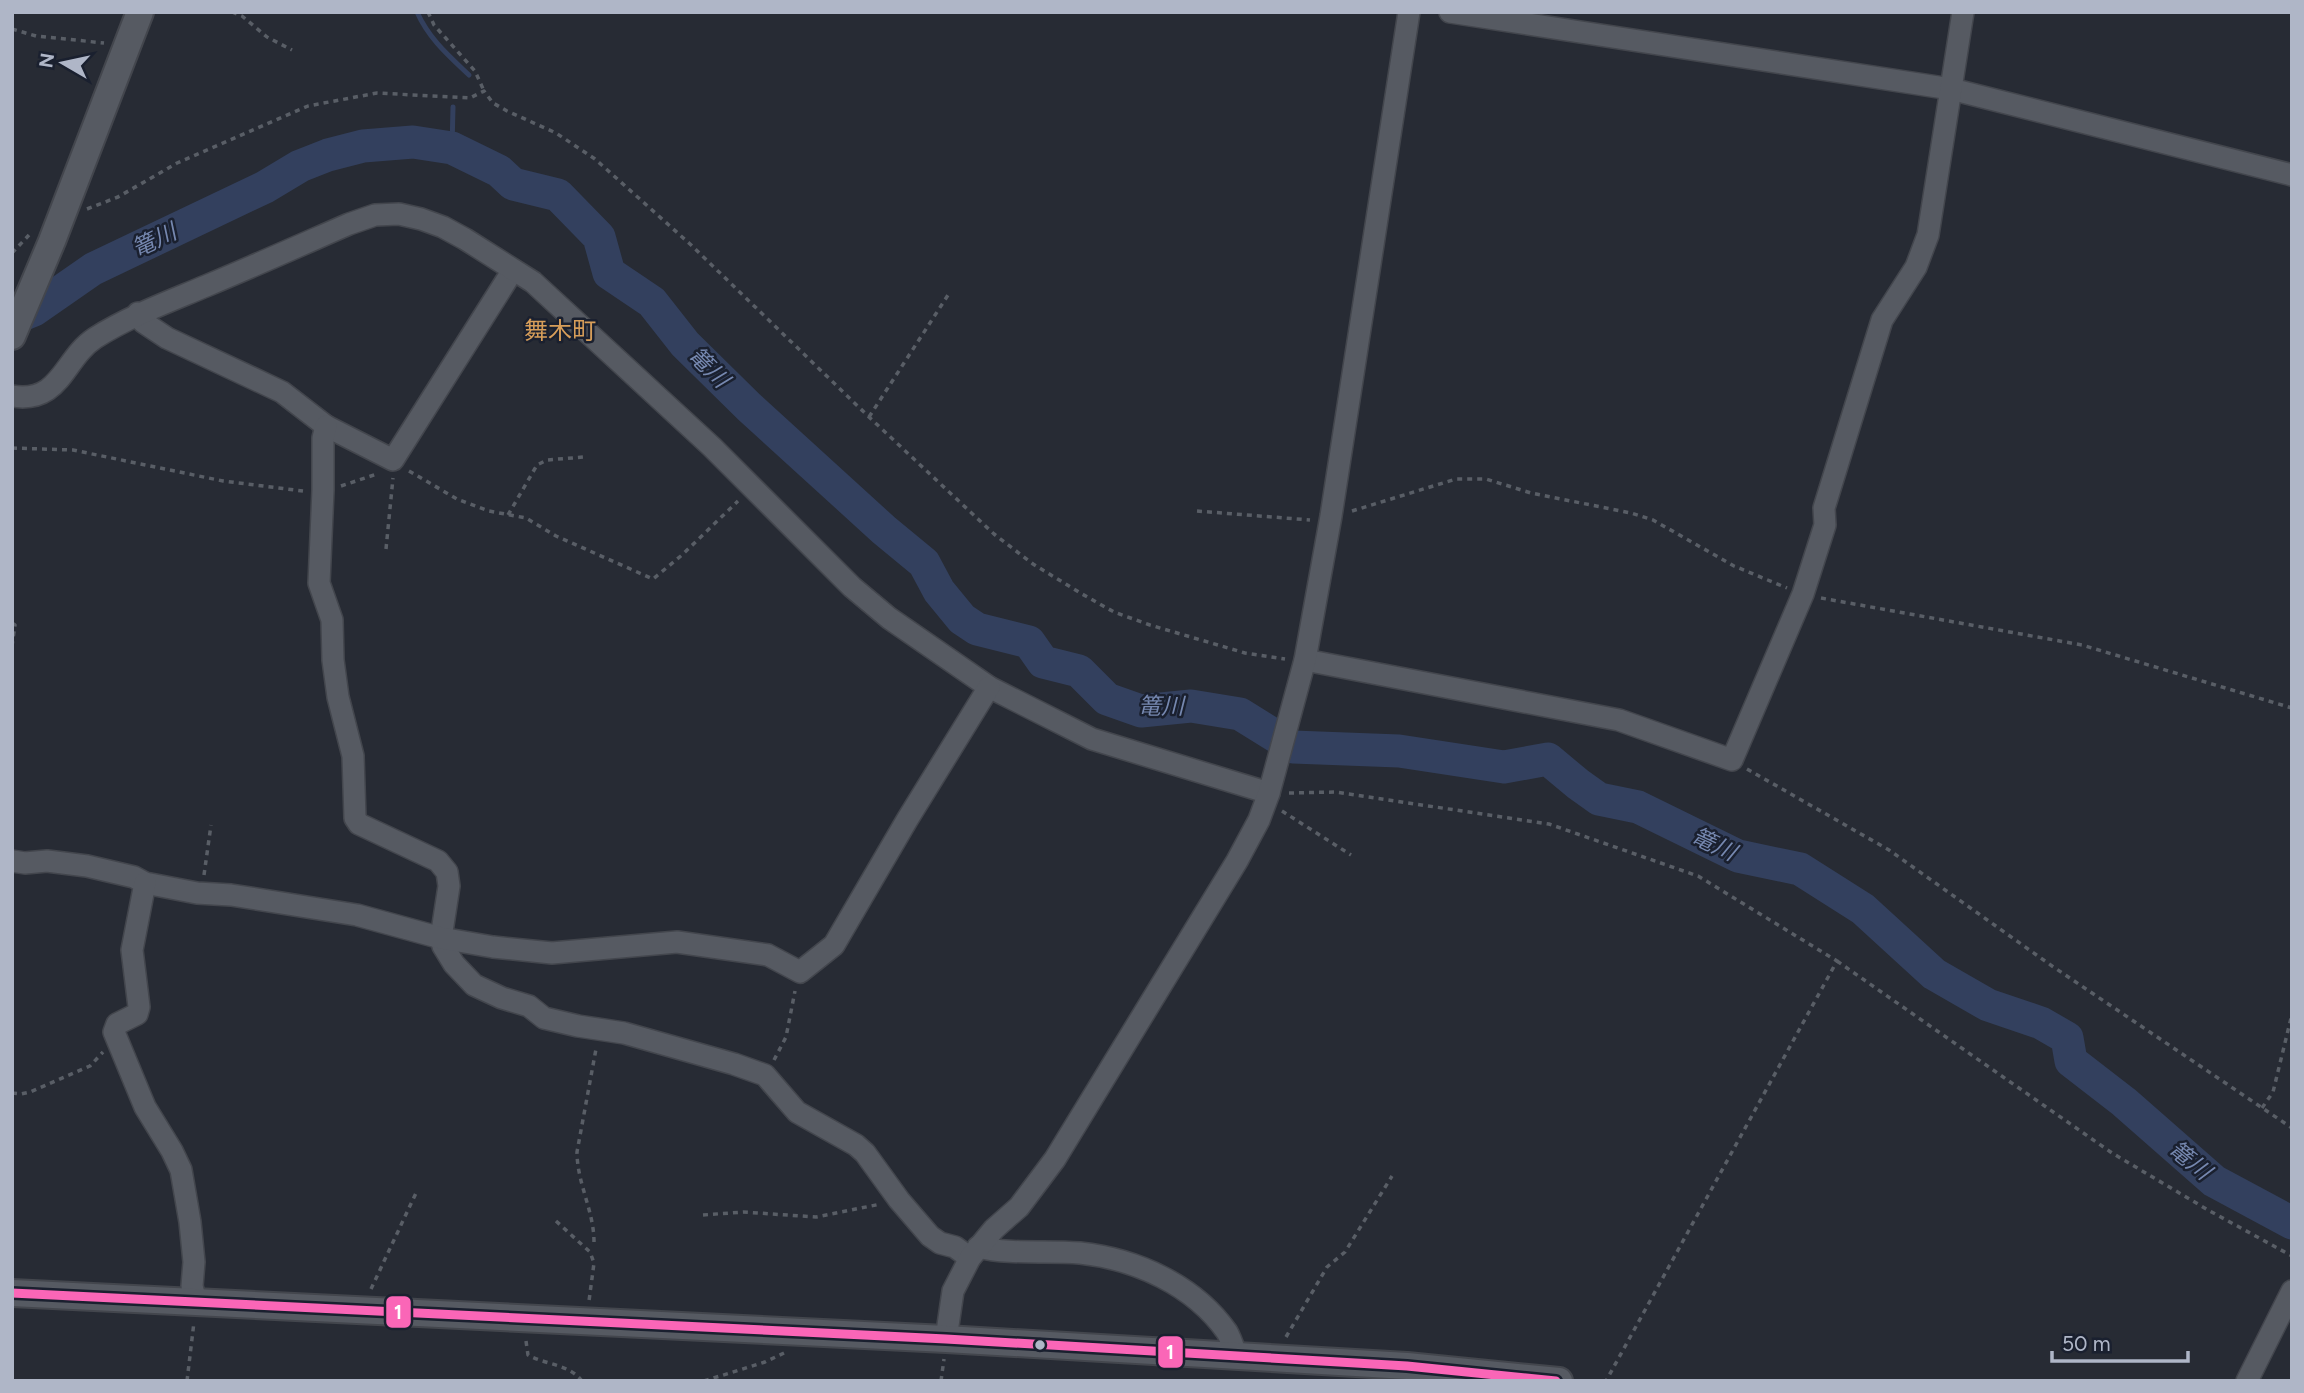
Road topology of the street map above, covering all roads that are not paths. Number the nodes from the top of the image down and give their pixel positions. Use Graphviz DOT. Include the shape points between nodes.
graph roads {
  1 [pos="140,12"];
  2 [pos="1409,12"];
  3 [pos="1450,12"];
  4 [pos="1963,12"];
  5 [pos="1951,89"];
  6 [pos="2292,175"];
  7 [pos="513,270"];
  8 [pos="138,313"];
  9 [pos="12,336"];
  10 [pos="12,396"];
  11 [pos="326,426"];
  12 [pos="1303,665"];
  13 [pos="989,687"];
  14 [pos="1267,799"];
  15 [pos="12,861"];
  16 [pos="145,883"];
  17 [pos="441,938"];
  18 [pos="974,1253"];
  19 [pos="2292,1291"];
  20 [pos="12,1293"];
  21 [pos="196,1303"];
  22 [pos="946,1339"];
  23 [pos="1237,1357"];
  24 [pos="1559,1381"];
  25 [pos="2247,1381"];
  1 -- 9 [label="street"];
  2 -- 12 [label="street" via="1331,519"];
  3 -- 5 [label="street"];
  4 -- 5 [label="street"];
  5 -- 6 [label="street"];
  5 -- 12 [label="street" via="1928,235 1916,267 1882,320 1802,594 1732,760 1619,720"];
  7 -- 8 [label="street" via="443,227 398,214 375,215"];
  7 -- 11 [label="street" via="394,462"];
  7 -- 13 [label="street" via="533,282 712,447 889,618"];
  8 -- 10 [label="street" via="91,341 46,391"];
  8 -- 11 [label="street" via="143,322 167,338 282,392"];
  11 -- 17 [label="street" via="319,583 332,620 338,697 353,756 355,818 438,861 447,872"];
  12 -- 14 [label="street"];
  13 -- 14 [label="street" via="1092,739"];
  13 -- 17 [label="street" via="834,944 800,972 768,955 677,942 552,953"];
  14 -- 18 [label="street" via="1237,861 1055,1159 1019,1207"];
  15 -- 16 [label="street" via="87,866"];
  16 -- 17 [label="street" via="357,915"];
  16 -- 21 [label="street" via="132,950 139,1007 137,1014 117,1024 114,1031 145,1107 181,1170"];
  17 -- 18 [label="street" via="454,964 474,985 529,1006 544,1017 624,1033 765,1075 797,1111 865,1153 930,1236"];
  18 -- 22 [label="street" via="953,1291"];
  18 -- 23 [label="street" via="1079,1253 1158,1275 1207,1308 1228,1334"];
  19 -- 25 [label="street"];
  20 -- 21 [label="street"];
  21 -- 22 [label="street"];
  22 -- 23 [label="street"];
  23 -- 24 [label="street" via="1407,1366"];
}
